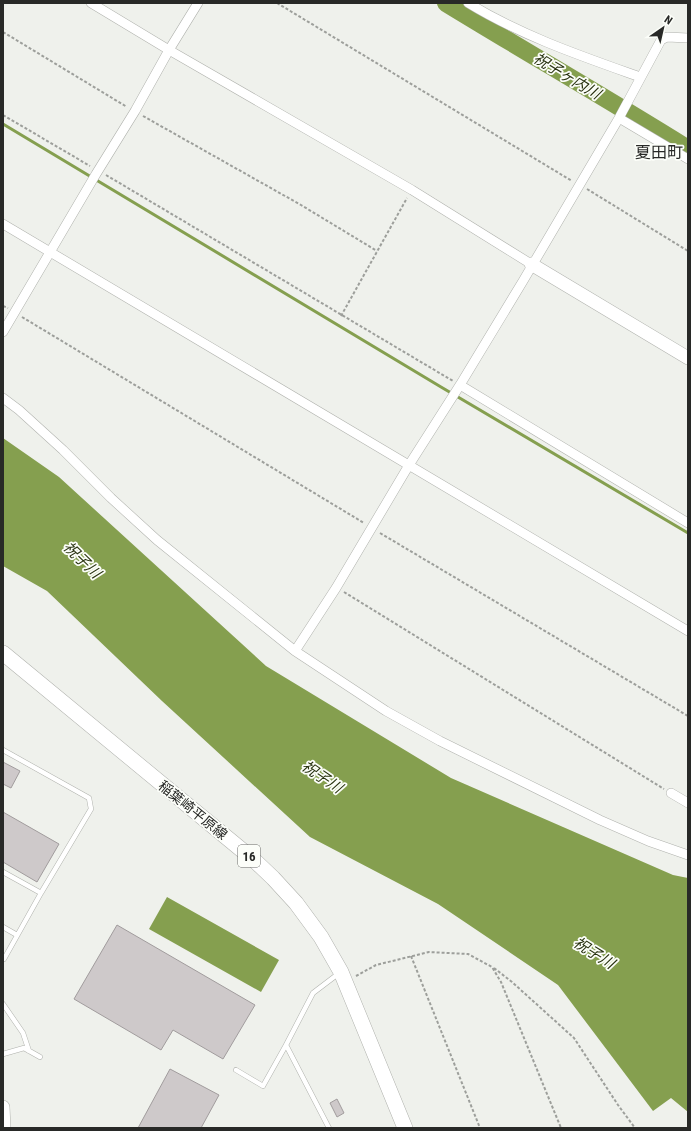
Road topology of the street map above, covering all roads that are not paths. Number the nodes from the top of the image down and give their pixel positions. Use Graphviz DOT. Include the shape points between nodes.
graph roads {
  1 [pos="91,3"];
  2 [pos="198,3"];
  3 [pos="468,3"];
  4 [pos="688,38"];
  5 [pos="169,50"];
  6 [pos="640,77"];
  7 [pos="619,117"];
  8 [pos="688,159"];
  9 [pos="3,224"];
  10 [pos="51,253"];
  11 [pos="532,264"];
  12 [pos="3,332"];
  13 [pos="688,358"];
  14 [pos="459,387"];
  15 [pos="3,398"];
  16 [pos="409,465"];
  17 [pos="688,523"];
  18 [pos="688,631"];
  19 [pos="295,651"];
  20 [pos="3,653"];
  21 [pos="3,750"];
  22 [pos="671,793"];
  23 [pos="688,803"];
  24 [pos="688,856"];
  25 [pos="3,872"];
  26 [pos="40,893"];
  27 [pos="3,927"];
  28 [pos="17,935"];
  29 [pos="4,959"];
  30 [pos="344,977"];
  31 [pos="3,1004"];
  32 [pos="286,1045"];
  33 [pos="29,1051"];
  34 [pos="3,1054"];
  35 [pos="40,1057"];
  36 [pos="236,1070"];
  37 [pos="3,1107"];
  38 [pos="4,1128"];
  39 [pos="329,1128"];
  40 [pos="404,1128"];
  1 -- 5 [label="street"];
  2 -- 5 [label="street"];
  3 -- 6 [label="street" via="510,27"];
  4 -- 6 [label="street" via="667,36 661,40"];
  5 -- 10 [label="street"];
  5 -- 11 [label="street" via="412,190"];
  6 -- 7 [label="street"];
  7 -- 8 [label="street"];
  7 -- 11 [label="street"];
  9 -- 10 [label="street"];
  10 -- 12 [label="street"];
  10 -- 16 [label="street"];
  11 -- 13 [label="street"];
  11 -- 14 [label="street"];
  14 -- 16 [label="street"];
  14 -- 17 [label="street"];
  15 -- 19 [label="street" via="63,450 156,540"];
  16 -- 18 [label="street"];
  16 -- 19 [label="street" via="336,588"];
  19 -- 24 [label="street" via="386,711 440,741 600,820"];
  20 -- 30 [label="main road, 稲葉崎平原線 / 16" via="274,878 321,937"];
  21 -- 26 [label="lane" via="89,798 91,809"];
  22 -- 23 [label="street"];
  25 -- 26 [label="lane"];
  26 -- 28 [label="lane"];
  27 -- 28 [label="lane"];
  28 -- 29 [label="lane"];
  30 -- 32 [label="lane" via="313,993"];
  30 -- 40 [label="main road, 稲葉崎平原線 / 16"];
  31 -- 33 [label="lane" via="23,1033"];
  32 -- 36 [label="lane" via="263,1086"];
  32 -- 39 [label="lane"];
  33 -- 34 [label="lane" via="24,1048"];
  33 -- 35 [label="lane"];
  37 -- 38 [label="street"];
}
